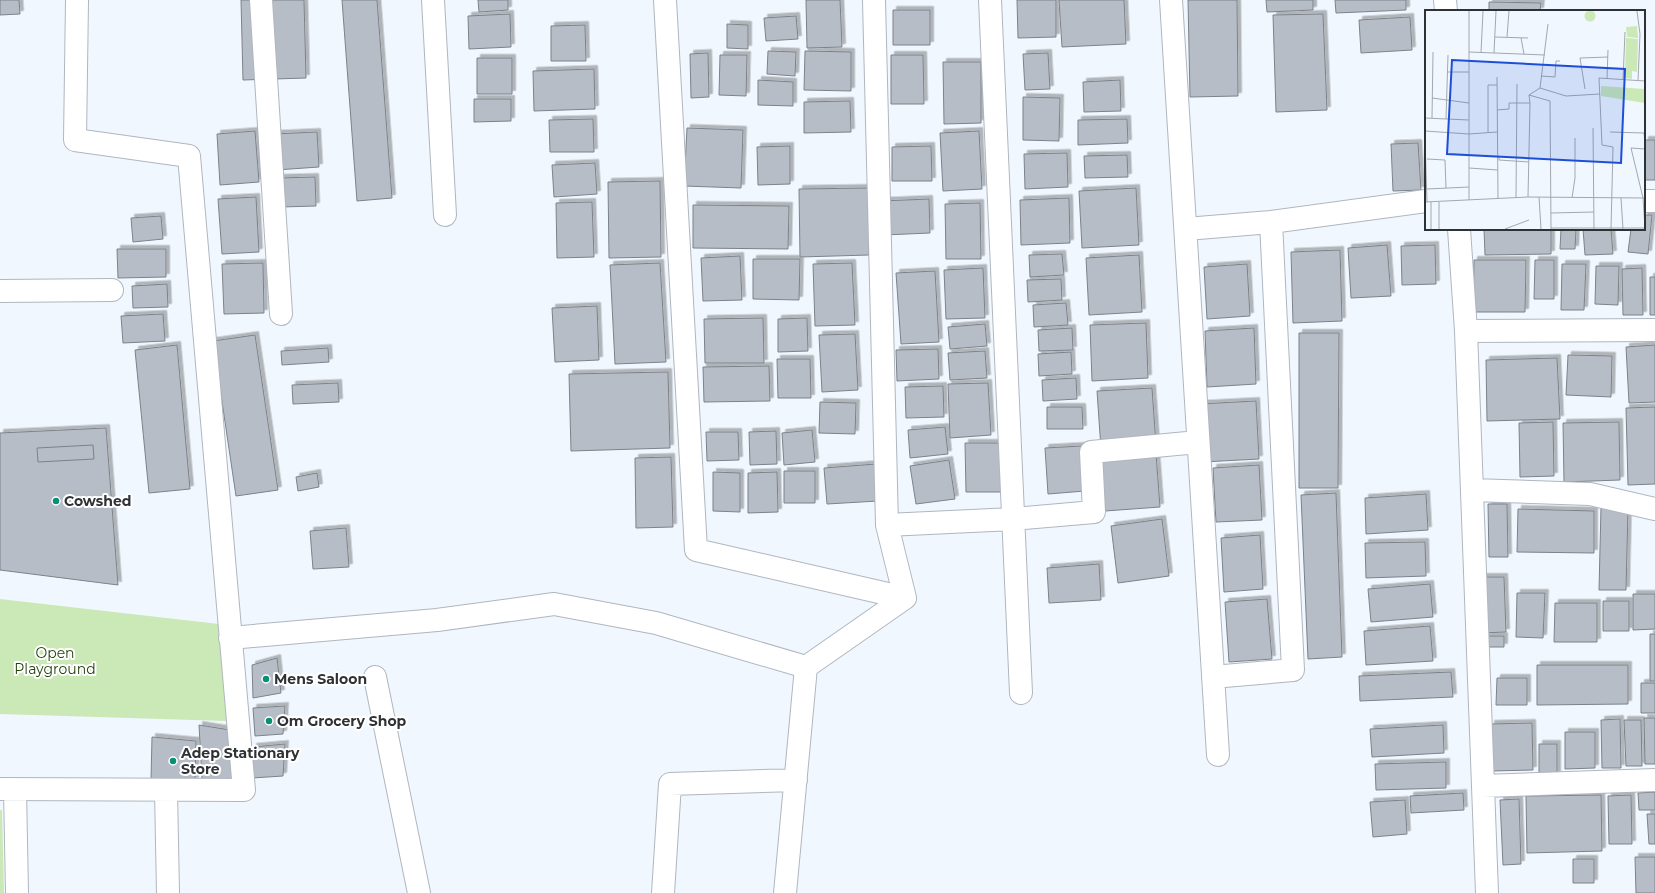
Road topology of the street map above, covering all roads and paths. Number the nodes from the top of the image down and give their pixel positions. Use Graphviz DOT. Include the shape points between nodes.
graph roads {
  1 [pos="77,0"];
  2 [pos="261,0"];
  3 [pos="433,0"];
  4 [pos="664,0"];
  5 [pos="874,0"];
  6 [pos="990,0"];
  7 [pos="1159,0"];
  8 [pos="1171,0"];
  9 [pos="1183,185"];
  10 [pos="1425,201"];
  11 [pos="445,215"];
  12 [pos="1271,222"];
  13 [pos="1186,229"];
  14 [pos="1459,230"];
  15 [pos="112,290"];
  16 [pos="0,291"];
  17 [pos="281,314"];
  18 [pos="1655,330"];
  19 [pos="1466,331"];
  20 [pos="1198,442"];
  21 [pos="1472,490"];
  22 [pos="1655,509"];
  23 [pos="1013,519"];
  24 [pos="887,525"];
  25 [pos="905,598"];
  26 [pos="230,638"];
  27 [pos="806,667"];
  28 [pos="375,677"];
  29 [pos="1212,677"];
  30 [pos="1021,693"];
  31 [pos="1218,755"];
  32 [pos="796,780"];
  33 [pos="1655,780"];
  34 [pos="1483,786"];
  35 [pos="8,789"];
  36 [pos="166,790"];
  37 [pos="17,893"];
  38 [pos="168,893"];
  39 [pos="419,893"];
  40 [pos="664,893"];
  41 [pos="785,893"];
  42 [pos="1487,893"];
  1 -- 26 [label="street" via="75,140 189,156"];
  2 -- 17 [label="street"];
  3 -- 11 [label="street"];
  4 -- 25 [label="street" via="696,550"];
  5 -- 24 [label="street"];
  6 -- 23 [label="street"];
  7 -- 9 [label="street" via="1165,40 1172,170"];
  8 -- 9 [label="street"];
  9 -- 13 [label="street"];
  10 -- 12 [label="street"];
  12 -- 13 [label="street"];
  12 -- 29 [label="street" via="1293,670"];
  13 -- 20 [label="street"];
  14 -- 19 [label="street"];
  15 -- 16 [label="street"];
  18 -- 19 [label="street"];
  19 -- 21 [label="street"];
  20 -- 23 [label="street" via="1090,452 1094,512"];
  20 -- 29 [label="street"];
  21 -- 22 [label="street" via="1590,494"];
  21 -- 34 [label="street"];
  23 -- 24 [label="street"];
  23 -- 30 [label="street"];
  24 -- 25 [label="street"];
  25 -- 27 [label="street"];
  26 -- 27 [label="street" via="437,620 554,604 656,623"];
  26 -- 36 [label="street" via="244,790"];
  27 -- 32 [label="street"];
  28 -- 39 [label="street"];
  29 -- 31 [label="street"];
  32 -- 40 [label="street" via="670,784"];
  32 -- 41 [label="street"];
  33 -- 34 [label="street"];
  34 -- 42 [label="street"];
  35 -- 36 [label="street"];
  35 -- 37 [label="street"];
  36 -- 38 [label="street"];
}
